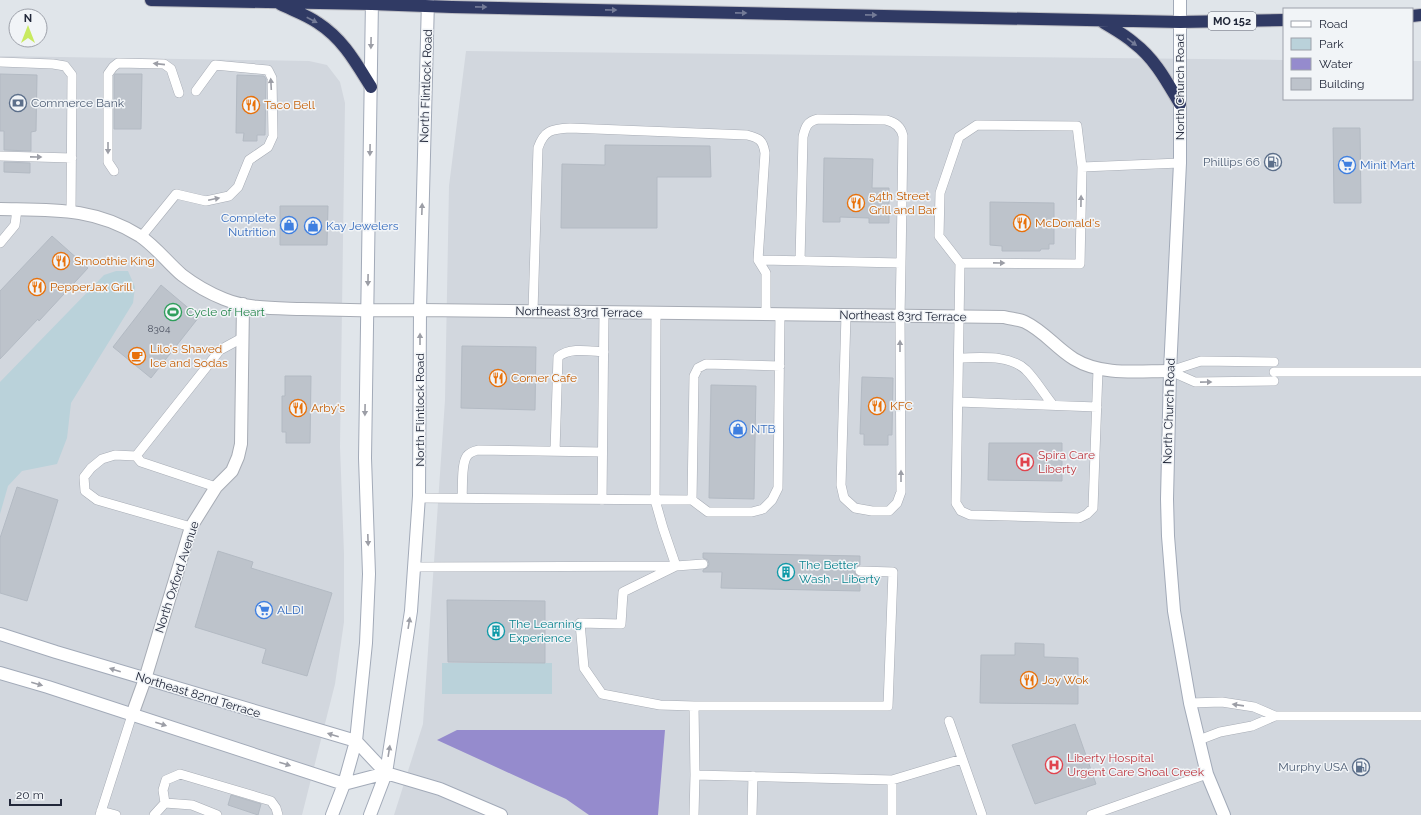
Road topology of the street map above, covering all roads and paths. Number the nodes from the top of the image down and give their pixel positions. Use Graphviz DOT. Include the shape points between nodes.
graph roads {
  1 [pos="151,0"];
  2 [pos="1180,0"];
  3 [pos="277,2"];
  4 [pos="372,2"];
  5 [pos="428,3"];
  6 [pos="1100,20"];
  7 [pos="1283,20"];
  8 [pos="1180,22"];
  9 [pos="0,62"];
  10 [pos="371,87"];
  11 [pos="196,91"];
  12 [pos="180,93"];
  13 [pos="1180,104"];
  14 [pos="0,156"];
  15 [pos="72,158"];
  16 [pos="1180,163"];
  17 [pos="1082,167"];
  18 [pos="114,171"];
  19 [pos="0,209"];
  20 [pos="17,209"];
  21 [pos="71,211"];
  22 [pos="141,237"];
  23 [pos="0,242"];
  24 [pos="758,260"];
  25 [pos="800,261"];
  26 [pos="901,263"];
  27 [pos="960,263"];
  28 [pos="243,304"];
  29 [pos="420,310"];
  30 [pos="367,311"];
  31 [pos="533,311"];
  32 [pos="604,312"];
  33 [pos="656,313"];
  34 [pos="766,314"];
  35 [pos="780,314"];
  36 [pos="846,315"];
  37 [pos="900,316"];
  38 [pos="960,317"];
  39 [pos="242,338"];
  40 [pos="604,352"];
  41 [pos="959,358"];
  42 [pos="1274,362"];
  43 [pos="780,366"];
  44 [pos="1098,370"];
  45 [pos="1170,371"];
  46 [pos="1421,372"];
  47 [pos="958,402"];
  48 [pos="1053,405"];
  49 [pos="1097,407"];
  50 [pos="555,451"];
  51 [pos="602,452"];
  52 [pos="136,456"];
  53 [pos="216,487"];
  54 [pos="419,498"];
  55 [pos="462,498"];
  56 [pos="602,500"];
  57 [pos="655,500"];
  58 [pos="692,500"];
  59 [pos="191,527"];
  60 [pos="703,564"];
  61 [pos="676,566"];
  62 [pos="414,567"];
  63 [pos="860,571"];
  64 [pos="0,634"];
  65 [pos="0,673"];
  66 [pos="145,679"];
  67 [pos="1190,703"];
  68 [pos="694,706"];
  69 [pos="132,715"];
  70 [pos="1275,716"];
  71 [pos="1421,716"];
  72 [pos="949,721"];
  73 [pos="1199,740"];
  74 [pos="356,741"];
  75 [pos="962,759"];
  76 [pos="386,773"];
  77 [pos="1208,774"];
  78 [pos="695,775"];
  79 [pos="753,776"];
  80 [pos="892,780"];
  81 [pos="344,784"];
  82 [pos="165,803"];
  83 [pos="100,813"];
  84 [pos="116,815"];
  85 [pos="154,815"];
  86 [pos="217,815"];
  87 [pos="278,815"];
  88 [pos="332,815"];
  89 [pos="370,815"];
  90 [pos="501,815"];
  91 [pos="694,815"];
  92 [pos="752,815"];
  93 [pos="892,815"];
  94 [pos="982,815"];
  95 [pos="1091,815"];
  96 [pos="1224,815"];
  1 -- 3 [label="highway, MO 152"];
  2 -- 8 [label="street, North Church Road"];
  3 -- 4 [label="highway, MO 152"];
  3 -- 10 [label="highway, one-way" via="318,23 336,37 352,56"];
  4 -- 5 [label="highway, MO 152"];
  4 -- 10 [label="street, one-way"];
  5 -- 6 [label="highway, MO 152, one-way"];
  29 -- 5 [label="street, North Flintlock Road, one-way"];
  6 -- 8 [label="highway, MO 152"];
  6 -- 13 [label="highway, one-way" via="1134,42 1149,57"];
  7 -- 8 [label="highway, MO 152"];
  8 -- 13 [label="street, North Church Road"];
  9 -- 15 [label="lane" via="65,66 72,75"];
  10 -- 30 [label="street, one-way"];
  22 -- 11 [label="lane, one-way" via="176,194 206,200 229,196 238,187 249,160 268,147 273,136 272,78 268,70 215,65"];
  12 -- 18 [label="lane, one-way" via="171,69 164,64 118,63 113,67 108,74 108,162"];
  13 -- 16 [label="street, North Church Road"];
  14 -- 15 [label="lane, one-way"];
  15 -- 21 [label="lane"];
  16 -- 17 [label="lane"];
  16 -- 45 [label="street, North Church Road"];
  27 -- 17 [label="lane, one-way" via="1080,264"];
  17 -- 27 [label="lane" via="1077,126 977,125 959,137 940,193 939,236"];
  19 -- 20 [label="street, Northeast 83rd Terrace"];
  20 -- 21 [label="street, Northeast 83rd Terrace"];
  20 -- 23 [label="lane" via="15,226"];
  21 -- 22 [label="street, Northeast 83rd Terrace" via="93,215 118,224"];
  22 -- 28 [label="street, Northeast 83rd Terrace" via="182,275 226,300"];
  24 -- 25 [label="lane"];
  24 -- 31 [label="lane" via="765,153 763,143 757,137 558,128 541,138 538,148"];
  24 -- 34 [label="lane" via="766,273"];
  25 -- 26 [label="lane"];
  25 -- 26 [label="lane" via="803,137 807,124 818,119 886,120 898,126 903,136"];
  26 -- 37 [label="lane"];
  27 -- 38 [label="lane"];
  28 -- 30 [label="street, Northeast 83rd Terrace" via="263,308"];
  28 -- 39 [label="street, North Oxford Avenue"];
  29 -- 30 [label="street, Northeast 83rd Terrace"];
  29 -- 31 [label="street, Northeast 83rd Terrace"];
  54 -- 29 [label="street, North Flintlock Road, one-way"];
  30 -- 74 [label="street, one-way" via="365,458 370,574"];
  31 -- 32 [label="street, Northeast 83rd Terrace"];
  32 -- 33 [label="street, Northeast 83rd Terrace"];
  32 -- 40 [label="lane"];
  33 -- 34 [label="street, Northeast 83rd Terrace"];
  33 -- 57 [label="lane"];
  34 -- 35 [label="street, Northeast 83rd Terrace"];
  35 -- 36 [label="street, Northeast 83rd Terrace"];
  35 -- 43 [label="lane"];
  36 -- 37 [label="street, Northeast 83rd Terrace"];
  36 -- 37 [label="lane, one-way" via="841,485 844,498 855,508 872,511 889,511 897,503 901,492"];
  37 -- 38 [label="street, Northeast 83rd Terrace"];
  38 -- 41 [label="lane"];
  38 -- 44 [label="street, Northeast 83rd Terrace" via="1004,317 1024,321 1075,359"];
  39 -- 52 [label="lane" via="220,350"];
  39 -- 53 [label="street, North Oxford Avenue" via="241,444 232,471"];
  40 -- 50 [label="lane" via="564,352 558,357"];
  40 -- 51 [label="lane"];
  41 -- 47 [label="lane"];
  41 -- 48 [label="lane" via="997,358 1017,364 1026,370"];
  42 -- 45 [label="lane" via="1201,361"];
  43 -- 58 [label="lane" via="706,364 698,368 694,376"];
  43 -- 58 [label="lane" via="778,488 772,500 763,509 752,512 708,512"];
  44 -- 45 [label="street, Northeast 83rd Terrace"];
  44 -- 49 [label="lane"];
  45 -- 46 [label="lane, one-way" via="1195,382 1274,376"];
  45 -- 67 [label="street, North Church Road" via="1167,499 1170,568 1174,611"];
  47 -- 48 [label="lane"];
  47 -- 49 [label="lane" via="956,503 961,511 970,515 1079,518 1087,514 1093,508"];
  48 -- 49 [label="lane"];
  50 -- 51 [label="lane"];
  50 -- 55 [label="lane" via="472,451 464,462"];
  51 -- 56 [label="lane"];
  52 -- 53 [label="lane" via="141,462"];
  52 -- 59 [label="lane" via="115,455 102,459 90,468 84,477 85,491 97,500"];
  53 -- 59 [label="street, North Oxford Avenue"];
  54 -- 55 [label="lane"];
  54 -- 62 [label="street, North Flintlock Road"];
  55 -- 56 [label="lane"];
  56 -- 57 [label="lane"];
  57 -- 58 [label="lane"];
  57 -- 61 [label="lane"];
  59 -- 66 [label="street, North Oxford Avenue"];
  60 -- 61 [label="lane"];
  61 -- 62 [label="lane"];
  61 -- 68 [label="lane" via="623,592 621,624 580,623 584,668 602,694 660,705"];
  76 -- 62 [label="street, North Flintlock Road, one-way" via="411,610"];
  63 -- 68 [label="lane" via="893,572 888,706"];
  66 -- 64 [label="street, Northeast 82nd Terrace, one-way"];
  65 -- 69 [label="street, one-way"];
  66 -- 69 [label="street, North Oxford Avenue"];
  74 -- 66 [label="street, Northeast 82nd Terrace, one-way"];
  70 -- 67 [label="lane, one-way" via="1254,707 1222,702"];
  67 -- 73 [label="street, North Church Road"];
  68 -- 78 [label="lane"];
  69 -- 81 [label="street, one-way"];
  69 -- 83 [label="lane"];
  70 -- 71 [label="lane"];
  70 -- 73 [label="lane" via="1252,726 1220,732"];
  72 -- 75 [label="lane"];
  73 -- 77 [label="street, North Church Road"];
  74 -- 76 [label="street"];
  74 -- 81 [label="street"];
  75 -- 80 [label="lane"];
  75 -- 94 [label="lane"];
  76 -- 81 [label="street"];
  76 -- 89 [label="street, North Flintlock Road"];
  76 -- 90 [label="street" via="440,789"];
  77 -- 95 [label="lane"];
  77 -- 96 [label="street, North Church Road"];
  78 -- 79 [label="lane"];
  78 -- 91 [label="lane"];
  79 -- 80 [label="lane"];
  79 -- 92 [label="lane"];
  80 -- 93 [label="lane"];
  81 -- 88 [label="street"];
  82 -- 85 [label="lane"];
  82 -- 86 [label="lane" via="192,804"];
  82 -- 87 [label="lane" via="163,790 166,780 180,774 271,801"];
  83 -- 84 [label="lane"];
}
